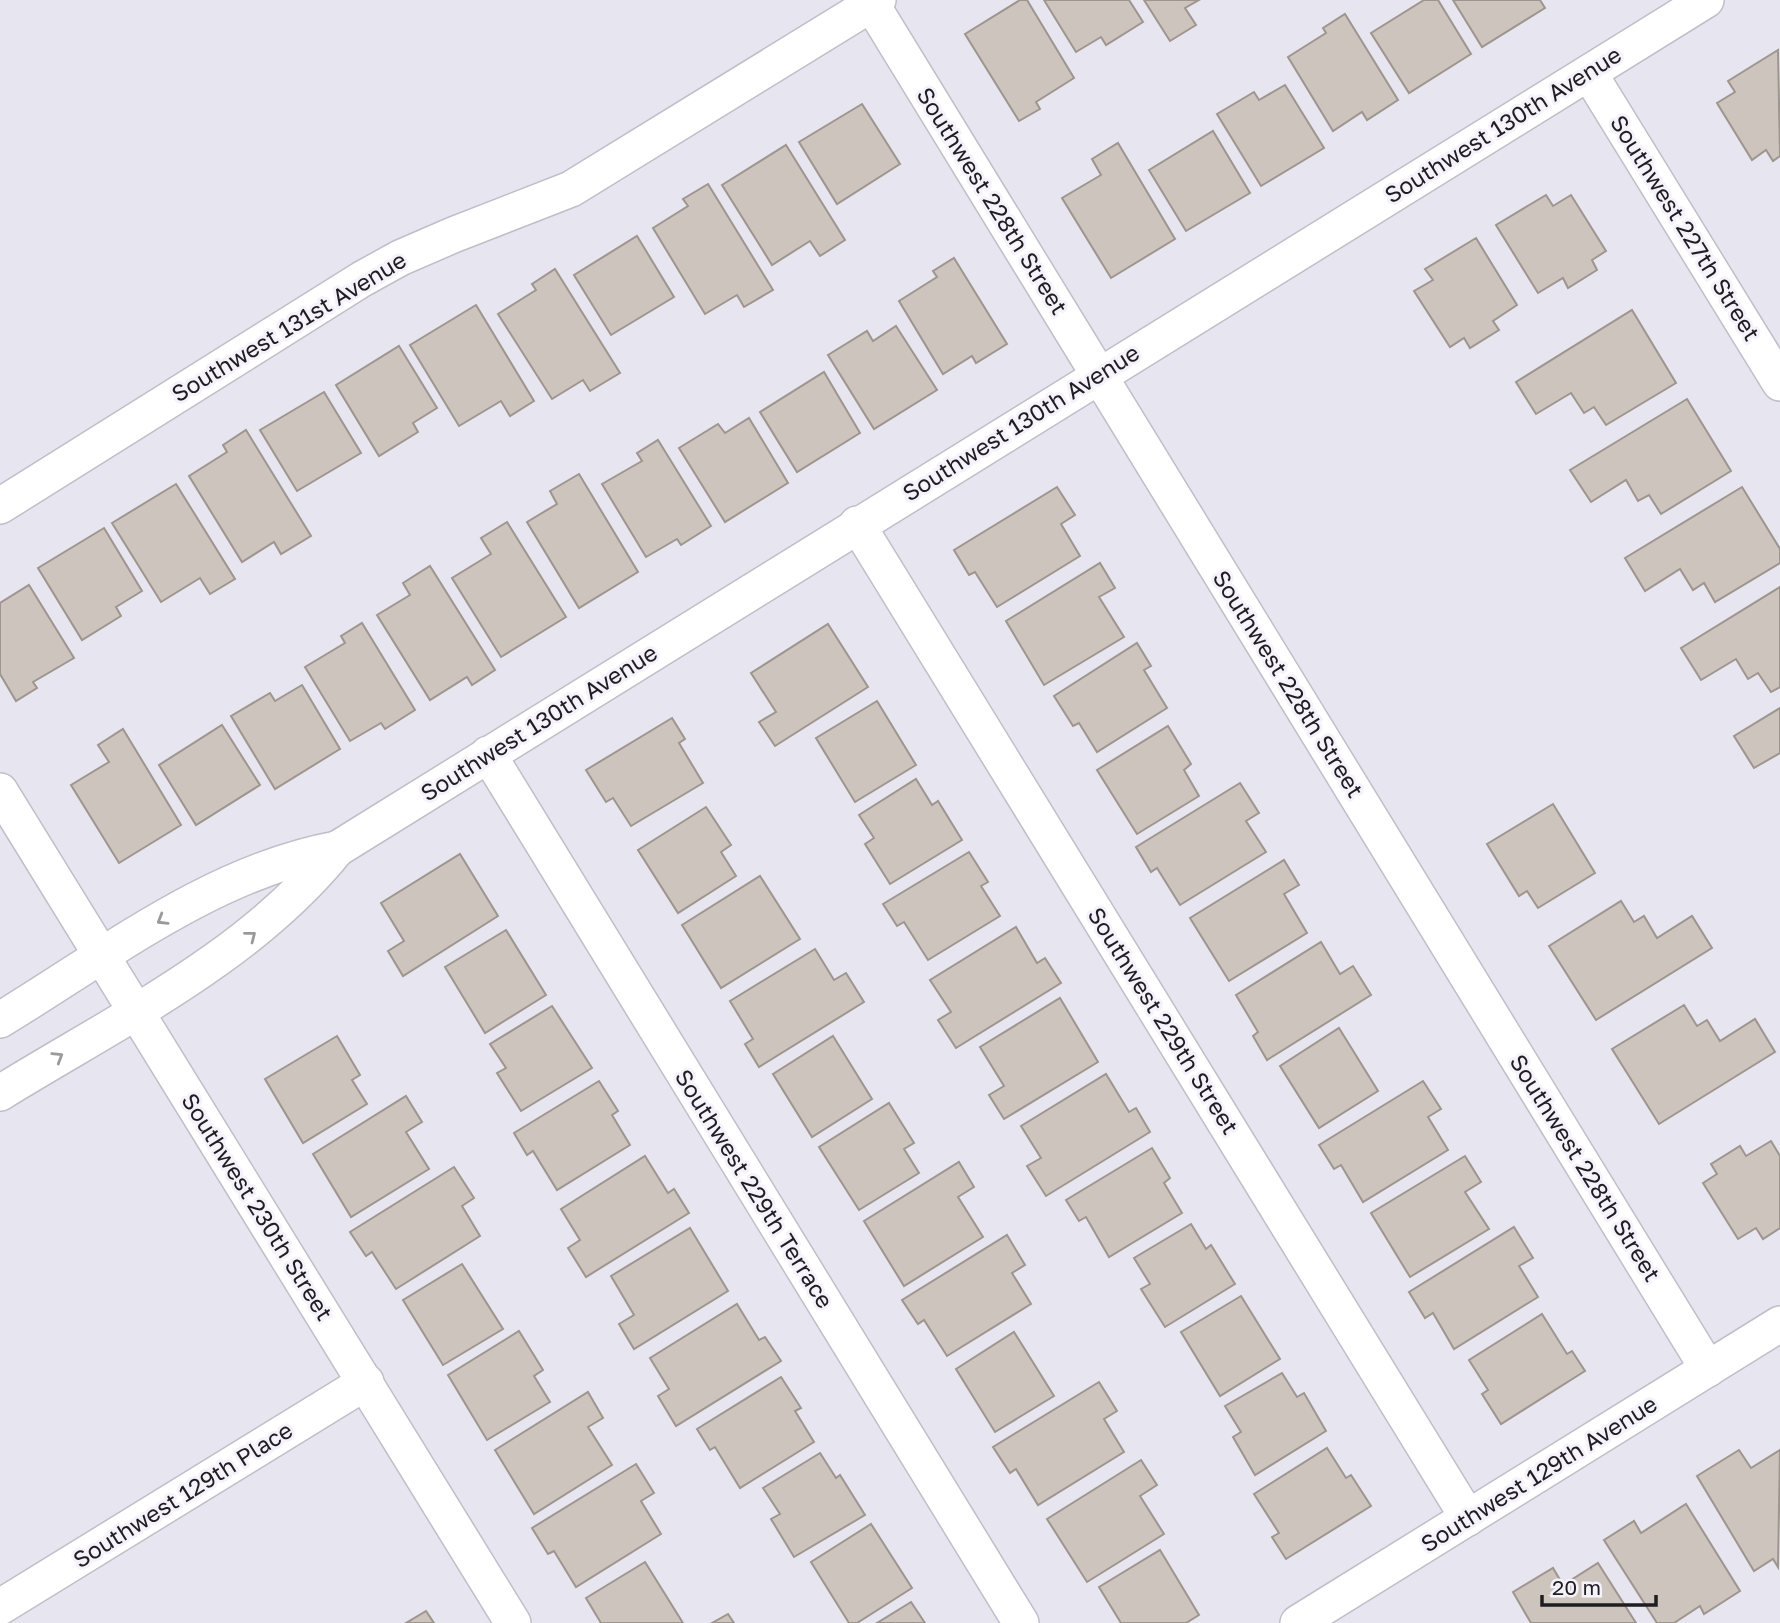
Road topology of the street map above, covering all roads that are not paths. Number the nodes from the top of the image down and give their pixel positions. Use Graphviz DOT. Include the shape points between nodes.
graph roads {
  1 [pos="1706,0"];
  2 [pos="872,1"];
  3 [pos="1589,73"];
  4 [pos="1099,376"];
  5 [pos="1780,383"];
  6 [pos="0,506"];
  7 [pos="858,524"];
  8 [pos="488,754"];
  9 [pos="0,791"];
  10 [pos="337,849"];
  11 [pos="103,957"];
  12 [pos="136,1010"];
  13 [pos="0,1020"];
  14 [pos="0,1093"];
  15 [pos="1780,1324"];
  16 [pos="1708,1369"];
  17 [pos="366,1382"];
  18 [pos="1468,1518"];
  19 [pos="0,1607"];
  20 [pos="513,1623"];
  21 [pos="1021,1623"];
  22 [pos="1298,1623"];
  1 -- 3 [label="street, Southwest 130th Avenue"];
  2 -- 4 [label="street, Southwest 228th Street"];
  2 -- 6 [label="street, Southwest 131st Avenue" via="571,189 453,234 362,279"];
  3 -- 4 [label="street, Southwest 130th Avenue"];
  3 -- 5 [label="street, Southwest 227th Street"];
  4 -- 7 [label="street, Southwest 130th Avenue"];
  4 -- 16 [label="street, Southwest 228th Street"];
  7 -- 8 [label="street, Southwest 130th Avenue"];
  7 -- 18 [label="street, Southwest 229th Street"];
  8 -- 10 [label="street, Southwest 130th Avenue"];
  8 -- 21 [label="street, Southwest 229th Terrace"];
  9 -- 11 [label="street, Southwest 230th Street"];
  10 -- 11 [label="street, Southwest 130th Avenue, one-way" via="276,864 212,890"];
  12 -- 10 [label="street, Southwest 130th Avenue, one-way" via="261,928 309,884"];
  11 -- 12 [label="street, Southwest 230th Street"];
  11 -- 13 [label="street, Southwest 130th Avenue"];
  14 -- 12 [label="street, Southwest 130th Avenue, one-way"];
  12 -- 17 [label="street, Southwest 230th Street"];
  15 -- 16 [label="street, Southwest 129th Avenue"];
  16 -- 18 [label="street, Southwest 129th Avenue"];
  17 -- 19 [label="street, Southwest 129th Place"];
  17 -- 20 [label="street, Southwest 230th Street"];
  18 -- 22 [label="street, Southwest 129th Avenue"];
}
